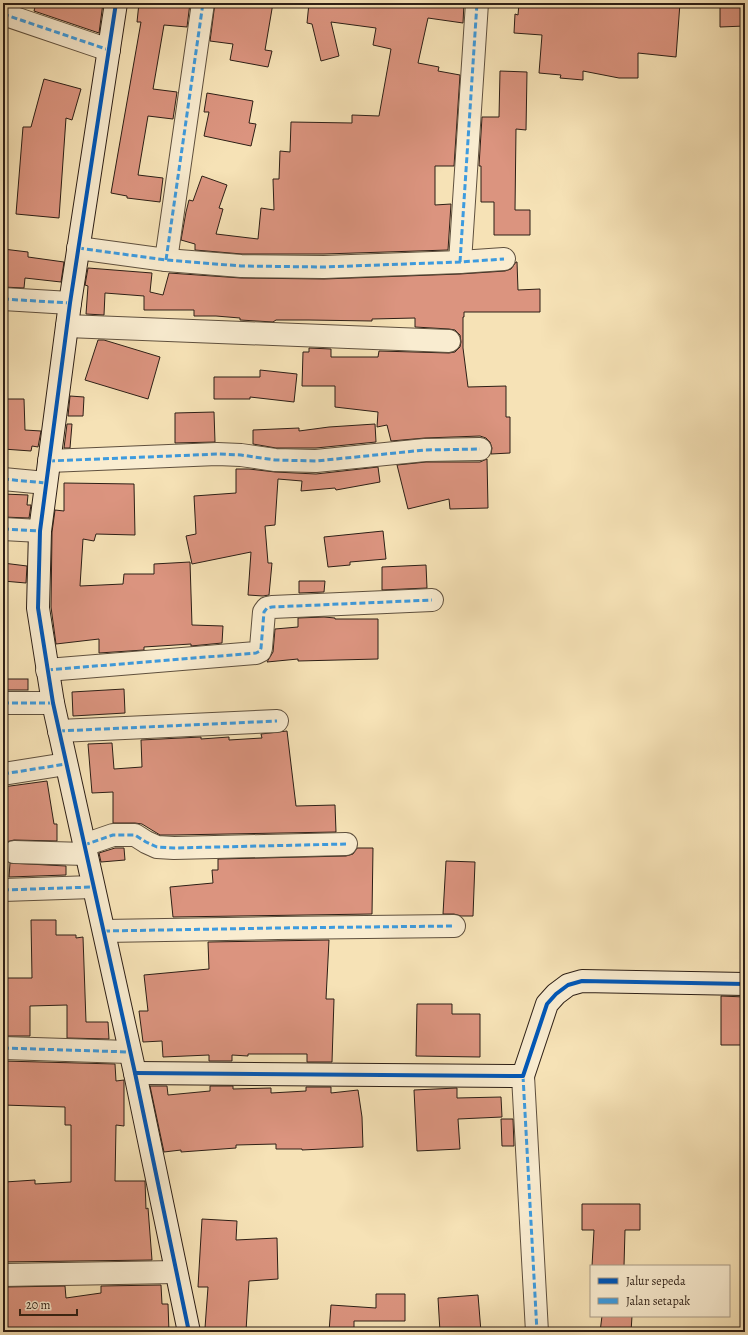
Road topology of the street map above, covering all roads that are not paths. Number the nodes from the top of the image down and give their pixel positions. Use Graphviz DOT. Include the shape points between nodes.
graph roads {
  1 [pos="116,3"];
  2 [pos="203,3"];
  3 [pos="478,3"];
  4 [pos="3,14"];
  5 [pos="109,50"];
  6 [pos="78,248"];
  7 [pos="504,259"];
  8 [pos="166,260"];
  9 [pos="460,262"];
  10 [pos="3,299"];
  11 [pos="70,303"];
  12 [pos="67,326"];
  13 [pos="449,341"];
  14 [pos="480,449"];
  15 [pos="49,461"];
  16 [pos="3,479"];
  17 [pos="46,483"];
  18 [pos="3,529"];
  19 [pos="40,531"];
  20 [pos="432,600"];
  21 [pos="47,670"];
  22 [pos="3,703"];
  23 [pos="52,703"];
  24 [pos="277,721"];
  25 [pos="59,732"];
  26 [pos="66,764"];
  27 [pos="3,774"];
  28 [pos="346,844"];
  29 [pos="85,849"];
  30 [pos="14,852"];
  31 [pos="93,887"];
  32 [pos="3,890"];
  33 [pos="454,926"];
  34 [pos="104,931"];
  35 [pos="745,984"];
  36 [pos="3,1048"];
  37 [pos="130,1052"];
  38 [pos="135,1073"];
  39 [pos="523,1076"];
  40 [pos="176,1272"];
  41 [pos="3,1275"];
  42 [pos="189,1332"];
  43 [pos="537,1332"];
  1 -- 5 [label="street"];
  2 -- 8 [label="street"];
  3 -- 9 [label="street"];
  4 -- 5 [label="street"];
  5 -- 6 [label="street"];
  6 -- 8 [label="street"];
  6 -- 11 [label="street"];
  7 -- 9 [label="street"];
  8 -- 9 [label="street" via="241,266 324,267"];
  10 -- 11 [label="street"];
  11 -- 12 [label="street"];
  12 -- 13 [label="street"];
  12 -- 15 [label="street"];
  14 -- 15 [label="street" via="425,450 316,460 275,460 217,454"];
  15 -- 17 [label="street"];
  16 -- 17 [label="street"];
  17 -- 19 [label="street"];
  18 -- 19 [label="street"];
  19 -- 21 [label="street" via="38,608"];
  20 -- 21 [label="street" via="272,607 264,612 261,648 256,653"];
  21 -- 23 [label="street"];
  22 -- 23 [label="street"];
  23 -- 25 [label="street"];
  24 -- 25 [label="street"];
  25 -- 26 [label="street"];
  26 -- 27 [label="street"];
  26 -- 29 [label="street"];
  28 -- 29 [label="street" via="174,848 157,846 135,835 113,835"];
  29 -- 30 [label="street"];
  29 -- 31 [label="street"];
  31 -- 32 [label="street"];
  31 -- 34 [label="street"];
  33 -- 34 [label="street"];
  34 -- 37 [label="street"];
  35 -- 39 [label="street" via="582,981 568,985 547,1004"];
  36 -- 37 [label="street"];
  37 -- 38 [label="street"];
  38 -- 39 [label="street"];
  38 -- 40 [label="street"];
  39 -- 43 [label="street"];
  40 -- 41 [label="street"];
  40 -- 42 [label="street"];
}
